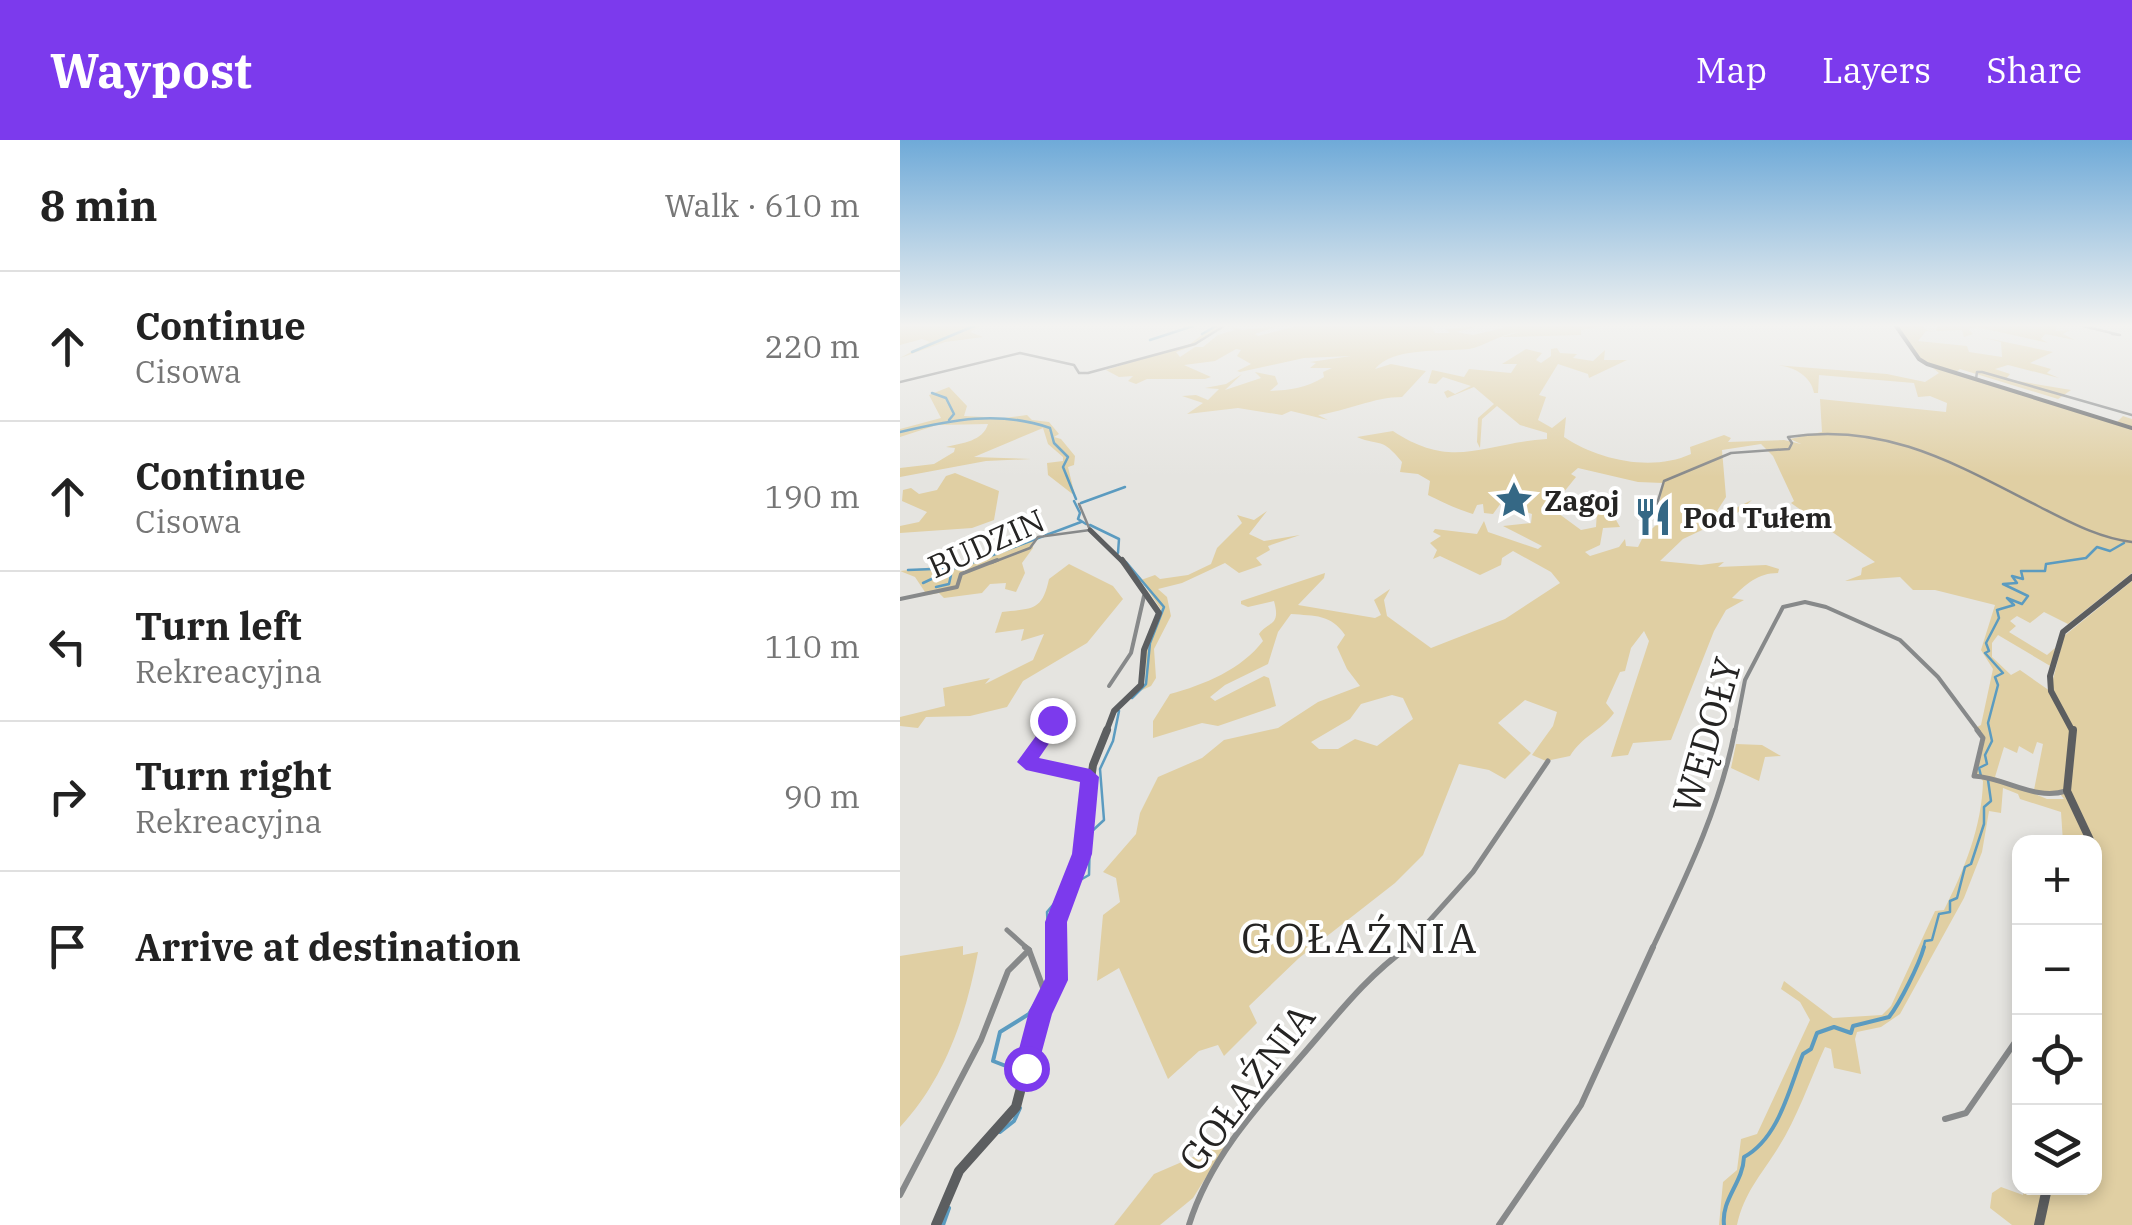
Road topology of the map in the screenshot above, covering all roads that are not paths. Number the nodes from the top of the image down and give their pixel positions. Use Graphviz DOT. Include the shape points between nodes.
graph roads {
  1 [pos="1968,377"];
  2 [pos="1998,377"];
  3 [pos="1976,379"];
  4 [pos="2132,415"];
  5 [pos="2132,428"];
  6 [pos="1820,431"];
  7 [pos="1079,504"];
  8 [pos="1657,504"];
  9 [pos="1090,530"];
  10 [pos="2132,542"];
  11 [pos="2132,577"];
  12 [pos="1148,592"];
  13 [pos="900,598"];
  14 [pos="1109,686"];
  15 [pos="1040,718"];
  16 [pos="1548,760"];
  17 [pos="1090,777"];
  18 [pos="2065,796"];
  19 [pos="2087,835"];
  20 [pos="1007,930"];
  21 [pos="1029,950"];
  22 [pos="1046,992"];
  23 [pos="2012,1047"];
  24 [pos="1945,1118"];
  25 [pos="900,1195"];
  26 [pos="2045,1195"];
  27 [pos="936,1225"];
  28 [pos="1190,1225"];
  29 [pos="1499,1225"];
  30 [pos="2039,1225"];
  1 -- 3 [label="street"];
  2 -- 4 [label="street"];
  3 -- 5 [label="street"];
  6 -- 8 [label="street" via="1790,436 1789,448 1731,453 1680,473 1664,481"];
  6 -- 10 [label="street" via="1901,441 2088,530"];
  7 -- 9 [label="street"];
  9 -- 12 [label="street"];
  9 -- 13 [label="street, BUDZIN" via="1038,537 1030,548 962,574 958,587"];
  11 -- 18 [label="street" via="2058,639 2049,685 2074,736"];
  12 -- 14 [label="street" via="1131,654"];
  12 -- 17 [label="street" via="1159,612 1144,650 1144,678 1114,712"];
  15 -- 17 [label="street" via="1053,726 1026,762"];
  16 -- 28 [label="street, GOŁAŹNIA" via="1473,872 1410,945 1374,972 1236,1133 1200,1190"];
  17 -- 22 [label="street" via="1082,854 1056,922 1059,966"];
  18 -- 19 [label="street"];
  18 -- 29 [label="street, WĘDOŁY" via="2048,798 1996,776 1974,776 1983,738 1938,677 1900,640 1826,607 1783,607 1745,680 1728,766 1704,838 1593,1085"];
  20 -- 21 [label="street"];
  21 -- 22 [label="street"];
  21 -- 25 [label="street" via="1008,971 981,1040"];
  22 -- 27 [label="street" via="1016,1107 959,1171"];
  23 -- 24 [label="street" via="1972,1108"];
  26 -- 30 [label="street"];
}
